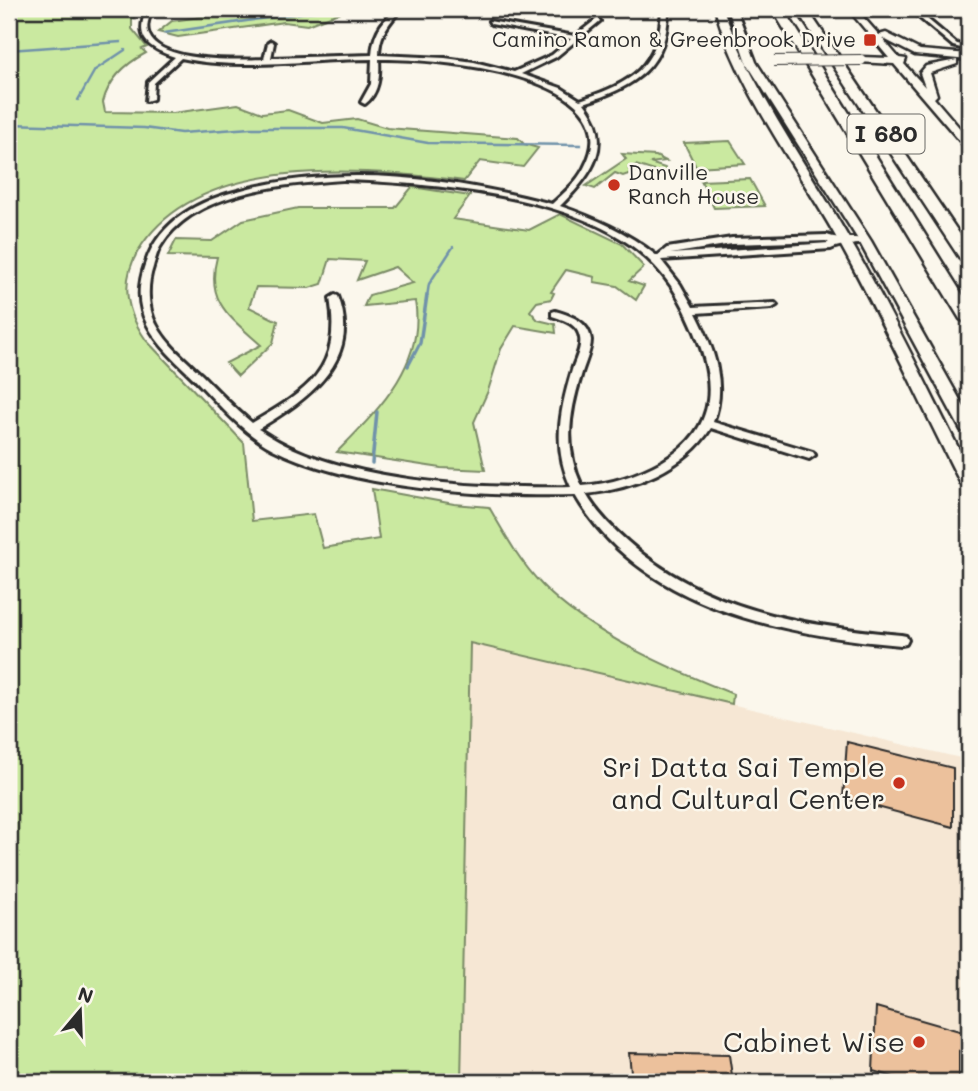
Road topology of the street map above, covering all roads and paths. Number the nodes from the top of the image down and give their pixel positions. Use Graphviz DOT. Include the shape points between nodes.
graph roads {
  1 [pos="150,9"];
  2 [pos="665,9"];
  3 [pos="719,9"];
  4 [pos="732,9"];
  5 [pos="778,9"];
  6 [pos="802,9"];
  7 [pos="852,9"];
  8 [pos="925,9"];
  9 [pos="943,9"];
  10 [pos="969,12"];
  11 [pos="394,14"];
  12 [pos="598,20"];
  13 [pos="491,22"];
  14 [pos="866,25"];
  15 [pos="575,38"];
  16 [pos="271,43"];
  17 [pos="969,48"];
  18 [pos="378,55"];
  19 [pos="180,56"];
  20 [pos="969,59"];
  21 [pos="267,60"];
  22 [pos="898,61"];
  23 [pos="737,62"];
  24 [pos="751,62"];
  25 [pos="516,74"];
  26 [pos="149,99"];
  27 [pos="365,102"];
  28 [pos="580,102"];
  29 [pos="941,114"];
  30 [pos="969,145"];
  31 [pos="555,206"];
  32 [pos="865,241"];
  33 [pos="840,242"];
  34 [pos="659,257"];
  35 [pos="969,260"];
  36 [pos="335,298"];
  37 [pos="772,305"];
  38 [pos="692,310"];
  39 [pos="555,314"];
  40 [pos="969,319"];
  41 [pos="708,424"];
  42 [pos="250,429"];
  43 [pos="969,430"];
  44 [pos="809,455"];
  45 [pos="969,484"];
  46 [pos="579,491"];
  47 [pos="901,640"];
  1 -- 19 [label="street" via="145,37"];
  2 -- 28 [label="street" via="663,41 642,72 628,85"];
  3 -- 23 [label="main road"];
  4 -- 24 [label="main road"];
  5 -- 40 [label="highway, I 680"];
  6 -- 35 [label="highway, I 680"];
  7 -- 14 [label="main road"];
  8 -- 17 [label="street" via="917,13 955,45"];
  9 -- 10 [label="street"];
  11 -- 18 [label="street" via="379,32"];
  12 -- 15 [label="street"];
  13 -- 15 [label="street"];
  14 -- 20 [label="main road" via="909,50"];
  14 -- 22 [label="main road"];
  15 -- 25 [label="street" via="554,56"];
  16 -- 21 [label="street"];
  18 -- 21 [label="street"];
  18 -- 25 [label="street" via="459,60"];
  18 -- 27 [label="street" via="373,93"];
  19 -- 21 [label="street"];
  19 -- 26 [label="street" via="151,82"];
  20 -- 22 [label="main road"];
  20 -- 29 [label="main road" via="925,73"];
  22 -- 24 [label="main road, bridge"];
  22 -- 29 [label="main road"];
  23 -- 24 [label="main road"];
  23 -- 33 [label="main road"];
  24 -- 32 [label="main road"];
  25 -- 28 [label="street"];
  28 -- 31 [label="street" via="595,130 592,163"];
  29 -- 30 [label="main road"];
  31 -- 34 [label="street" via="627,236"];
  31 -- 42 [label="street" via="413,181 344,178 243,191 191,212 171,226 147,265 142,296 152,327"];
  32 -- 33 [label="street"];
  32 -- 43 [label="main road"];
  33 -- 34 [label="street"];
  33 -- 45 [label="main road"];
  34 -- 38 [label="street"];
  36 -- 42 [label="street" via="340,337 331,363 293,404"];
  37 -- 38 [label="street"];
  38 -- 41 [label="street" via="711,356 713,391"];
  39 -- 46 [label="street" via="576,321 585,331 565,421 568,467"];
  41 -- 44 [label="street"];
  41 -- 46 [label="street" via="683,453 651,471"];
  42 -- 46 [label="street" via="278,447 325,466 387,478 494,489"];
  46 -- 47 [label="street" via="596,518 628,551 665,579 717,605 821,632"];
}
